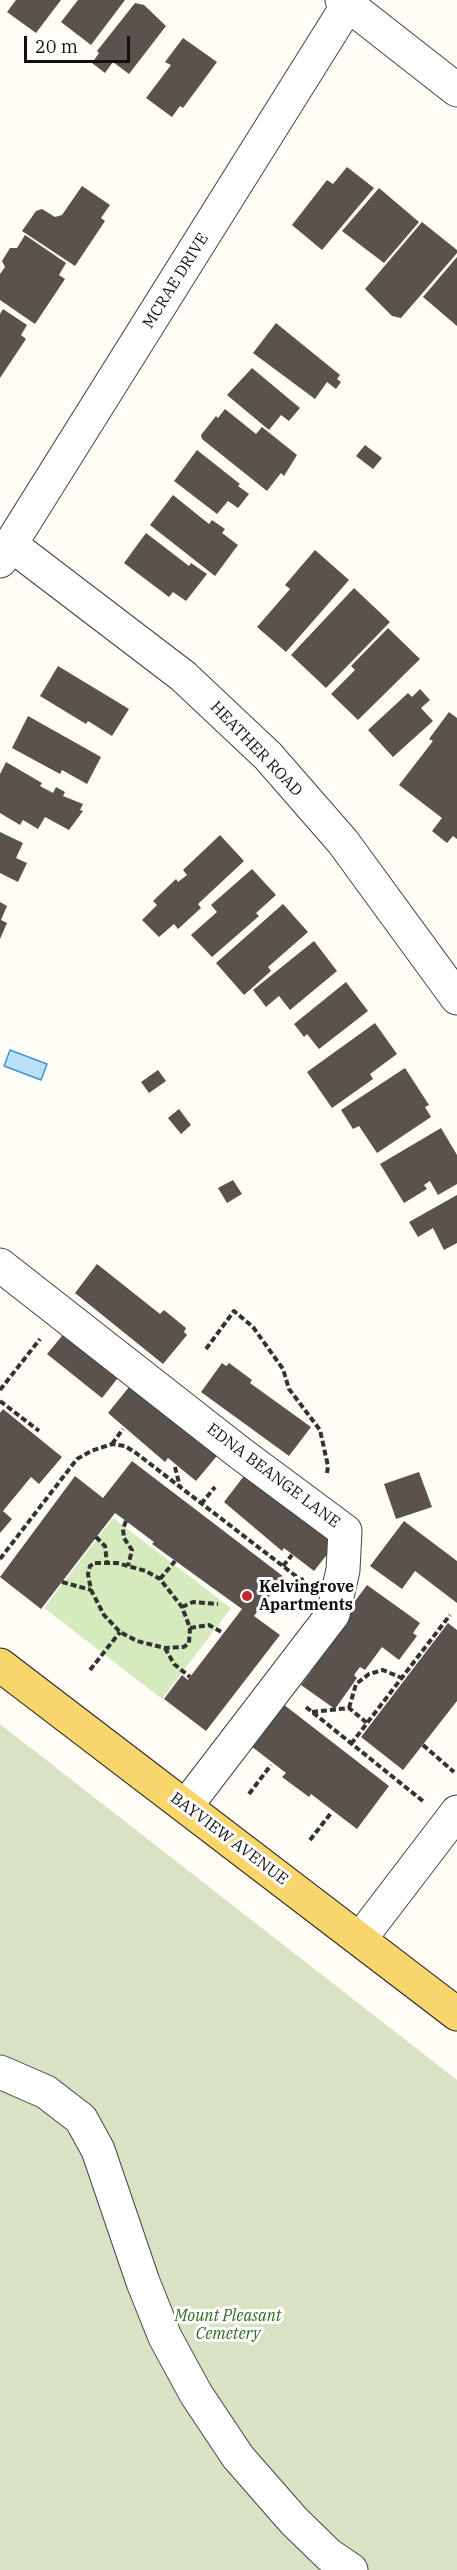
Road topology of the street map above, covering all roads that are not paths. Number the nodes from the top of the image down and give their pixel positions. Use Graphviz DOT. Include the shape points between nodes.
graph roads {
  1 [pos="347,2"];
  2 [pos="457,90"];
  3 [pos="5,553"];
  4 [pos="457,998"];
  5 [pos="0,1265"];
  6 [pos="0,1665"];
  7 [pos="186,1806"];
  8 [pos="443,1809"];
  9 [pos="360,1939"];
  10 [pos="457,2014"];
  11 [pos="0,2072"];
  12 [pos="351,2570"];
  1 -- 2 [label="street"];
  1 -- 3 [label="street, MCRAE DRIVE"];
  3 -- 4 [label="street, HEATHER ROAD" via="183,676 268,756 343,842"];
  5 -- 7 [label="street, EDNA BEANGE LANE" via="345,1531 344,1570 333,1614"];
  6 -- 7 [label="main road, BAYVIEW AVENUE"];
  7 -- 9 [label="main road, BAYVIEW AVENUE"];
  8 -- 9 [label="street"];
  9 -- 10 [label="main road, BAYVIEW AVENUE"];
  11 -- 12 [label="street" via="46,2092 81,2119 98,2150 165,2337 196,2394 244,2465 294,2521"];
}
